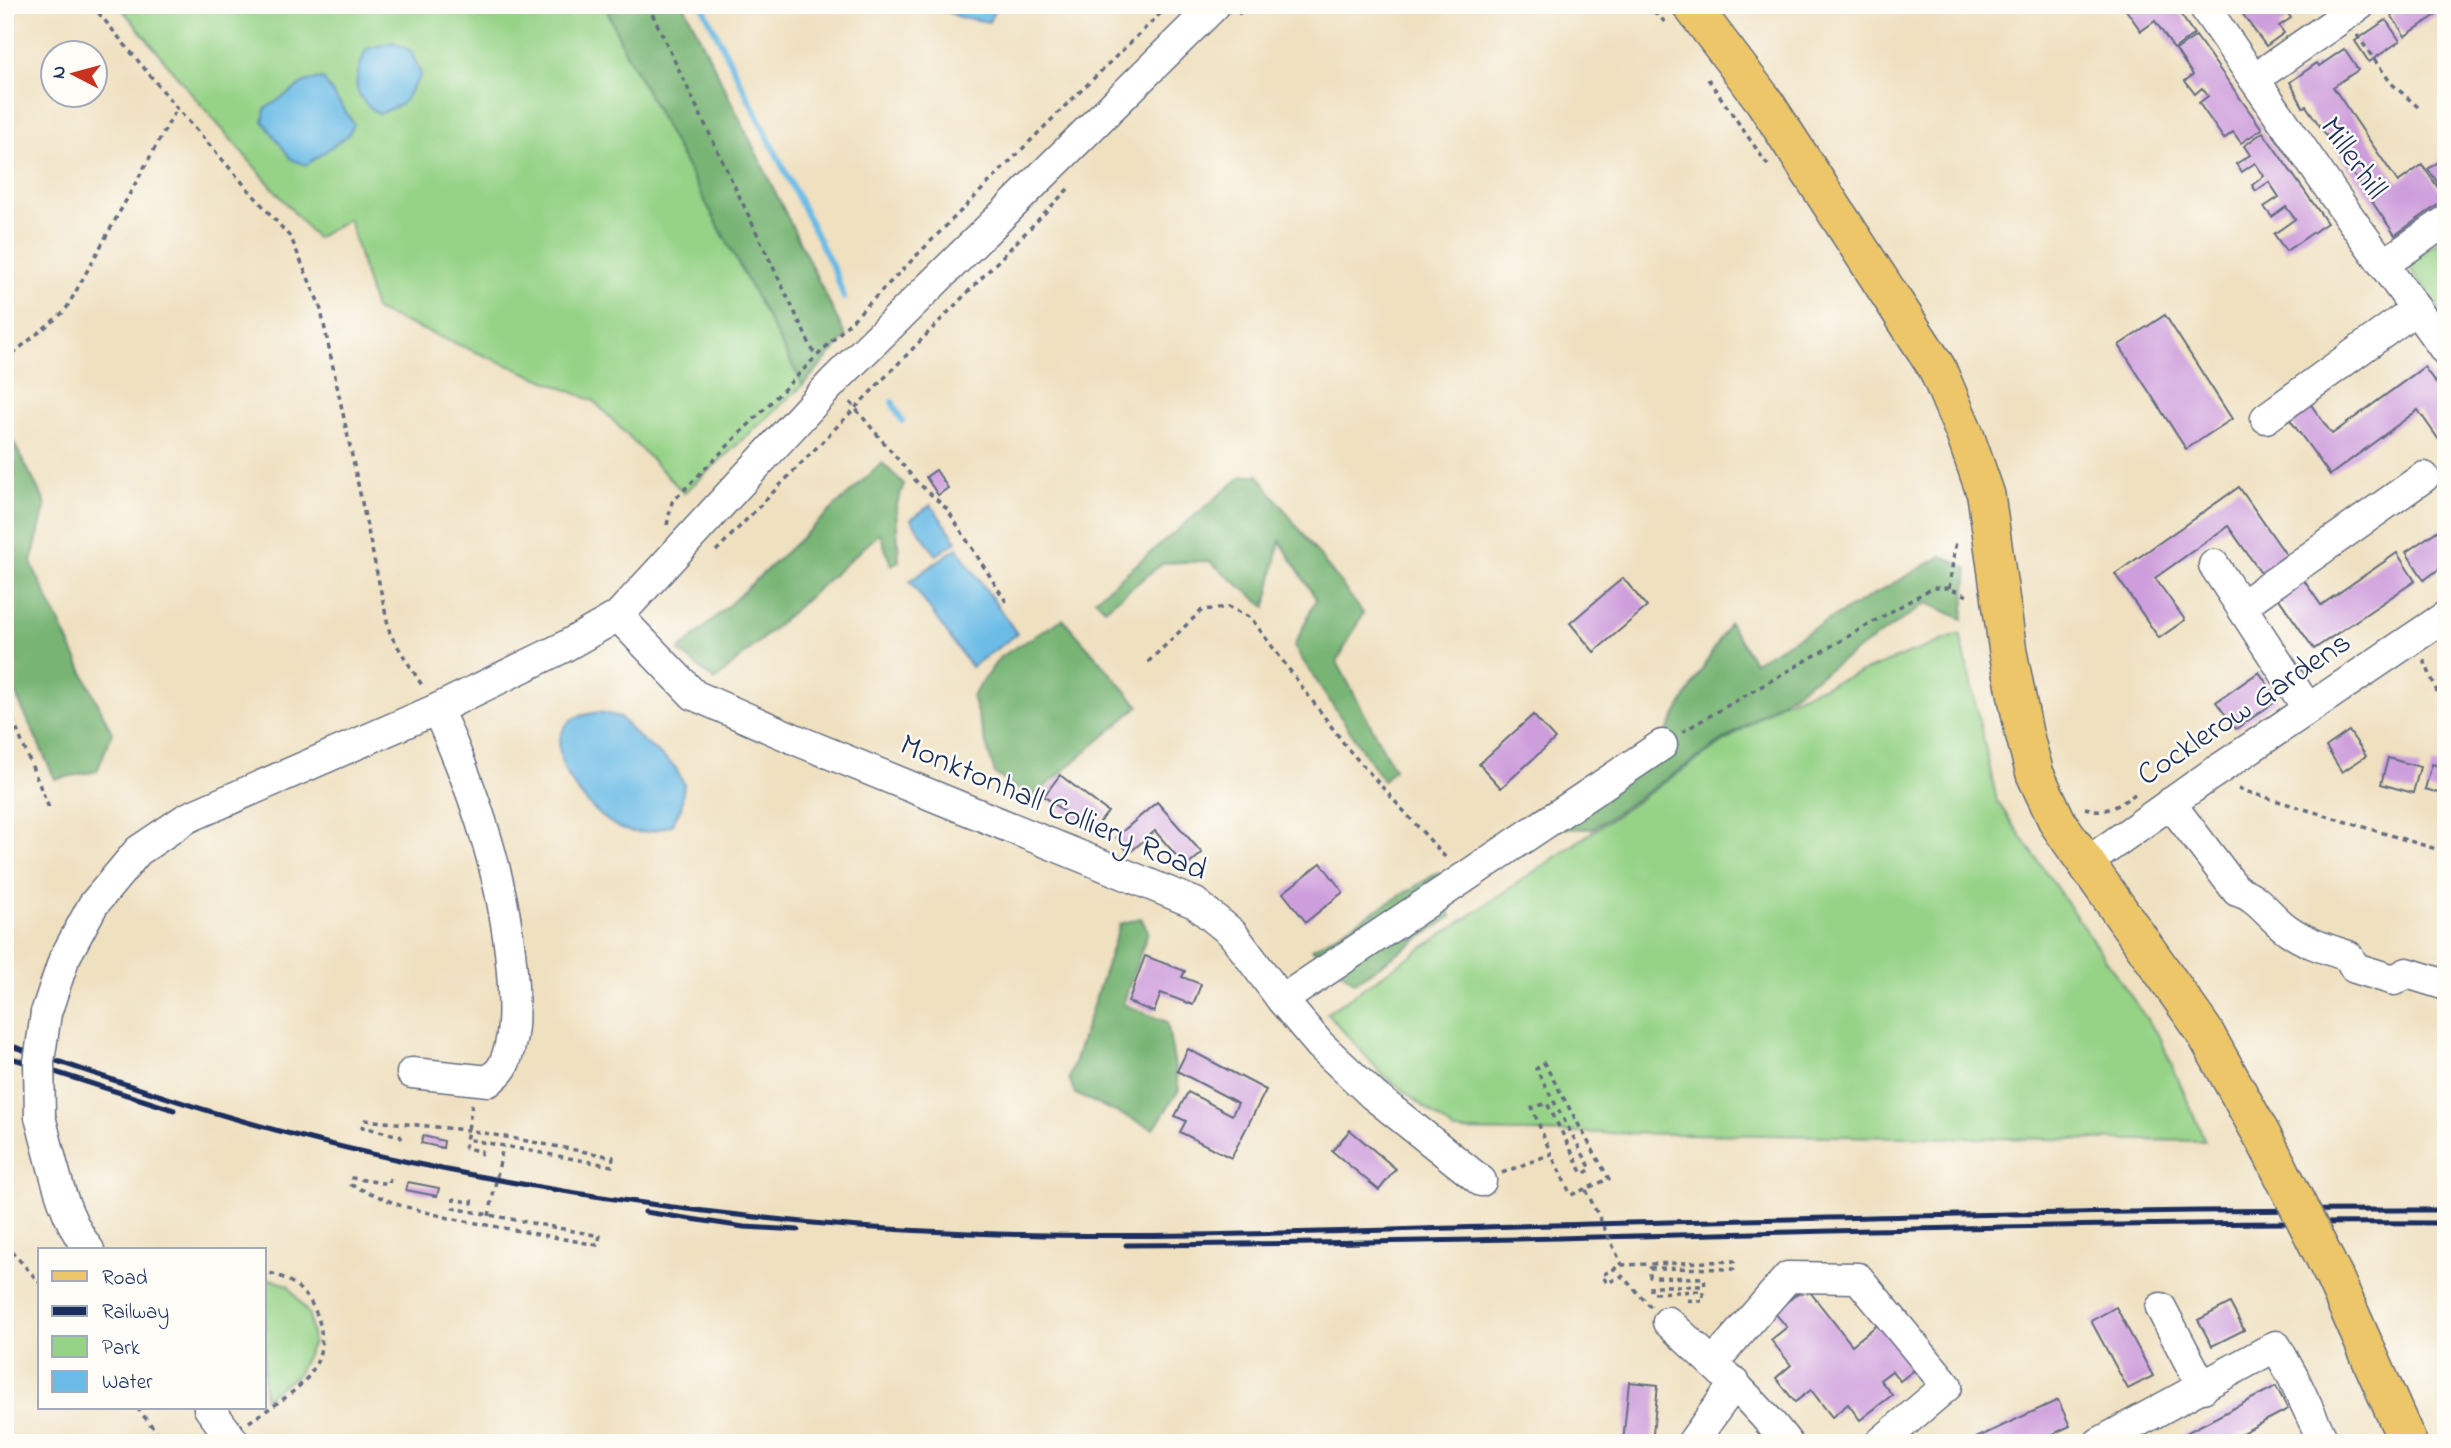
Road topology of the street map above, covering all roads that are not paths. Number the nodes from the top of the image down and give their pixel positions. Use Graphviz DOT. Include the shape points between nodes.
graph roads {
  1 [pos="2203,5"];
  2 [pos="1226,10"];
  3 [pos="2352,11"];
  4 [pos="1683,19"];
  5 [pos="2254,79"];
  6 [pos="2446,221"];
  7 [pos="2384,264"];
  8 [pos="2435,329"];
  9 [pos="2266,418"];
  10 [pos="2424,477"];
  11 [pos="2214,565"];
  12 [pos="2241,606"];
  13 [pos="618,616"];
  14 [pos="2446,616"];
  15 [pos="437,709"];
  16 [pos="2308,709"];
  17 [pos="1662,745"];
  18 [pos="2170,803"];
  19 [pos="2085,864"];
  20 [pos="2446,985"];
  21 [pos="1282,1000"];
  22 [pos="412,1073"];
  23 [pos="1481,1181"];
  24 [pos="87,1248"];
  25 [pos="2161,1308"];
  26 [pos="1675,1311"];
  27 [pos="1713,1363"];
  28 [pos="1735,1383"];
  29 [pos="2203,1388"];
  30 [pos="210,1410"];
  31 [pos="232,1439"];
  32 [pos="1692,1443"];
  33 [pos="1787,1443"];
  34 [pos="1880,1443"];
  35 [pos="2099,1443"];
  36 [pos="2324,1443"];
  37 [pos="2408,1443"];
  1 -- 5 [label="street, Millerhill"];
  2 -- 13 [label="street" via="833,382"];
  3 -- 5 [label="street"];
  4 -- 19 [label="main road" via="1764,101 1937,368 1986,495 2008,652 2035,774 2058,823"];
  5 -- 7 [label="street, Millerhill"];
  6 -- 7 [label="street"];
  7 -- 8 [label="street, Millerhill"];
  8 -- 9 [label="street"];
  10 -- 12 [label="street"];
  11 -- 12 [label="street"];
  12 -- 16 [label="street"];
  13 -- 15 [label="street"];
  13 -- 21 [label="street, Monktonhall Colliery Road" via="694,695 1195,903 1232,933"];
  14 -- 16 [label="street, Cocklerow Gardens"];
  15 -- 22 [label="street" via="461,761 497,873 512,959 514,1013 510,1047 502,1068 489,1081"];
  15 -- 24 [label="street, bridge" via="187,818 138,851 93,905 65,959 46,1013 39,1062 40,1117 60,1191"];
  16 -- 18 [label="street, Cocklerow Gardens"];
  17 -- 21 [label="street"];
  18 -- 19 [label="street, Cocklerow Gardens"];
  18 -- 20 [label="street" via="2237,891 2249,894 2287,930 2315,946 2348,956 2355,968 2394,980 2407,973"];
  19 -- 37 [label="main road, bridge" via="2204,1031 2335,1279"];
  21 -- 23 [label="street, Monktonhall Colliery Road" via="1373,1096"];
  25 -- 29 [label="street"];
  26 -- 27 [label="street"];
  27 -- 28 [label="street"];
  27 -- 34 [label="street" via="1788,1277 1858,1278 1947,1386"];
  28 -- 32 [label="street"];
  28 -- 33 [label="street"];
  29 -- 35 [label="street"];
  29 -- 36 [label="street" via="2276,1346"];
  30 -- 31 [label="street"];
}
